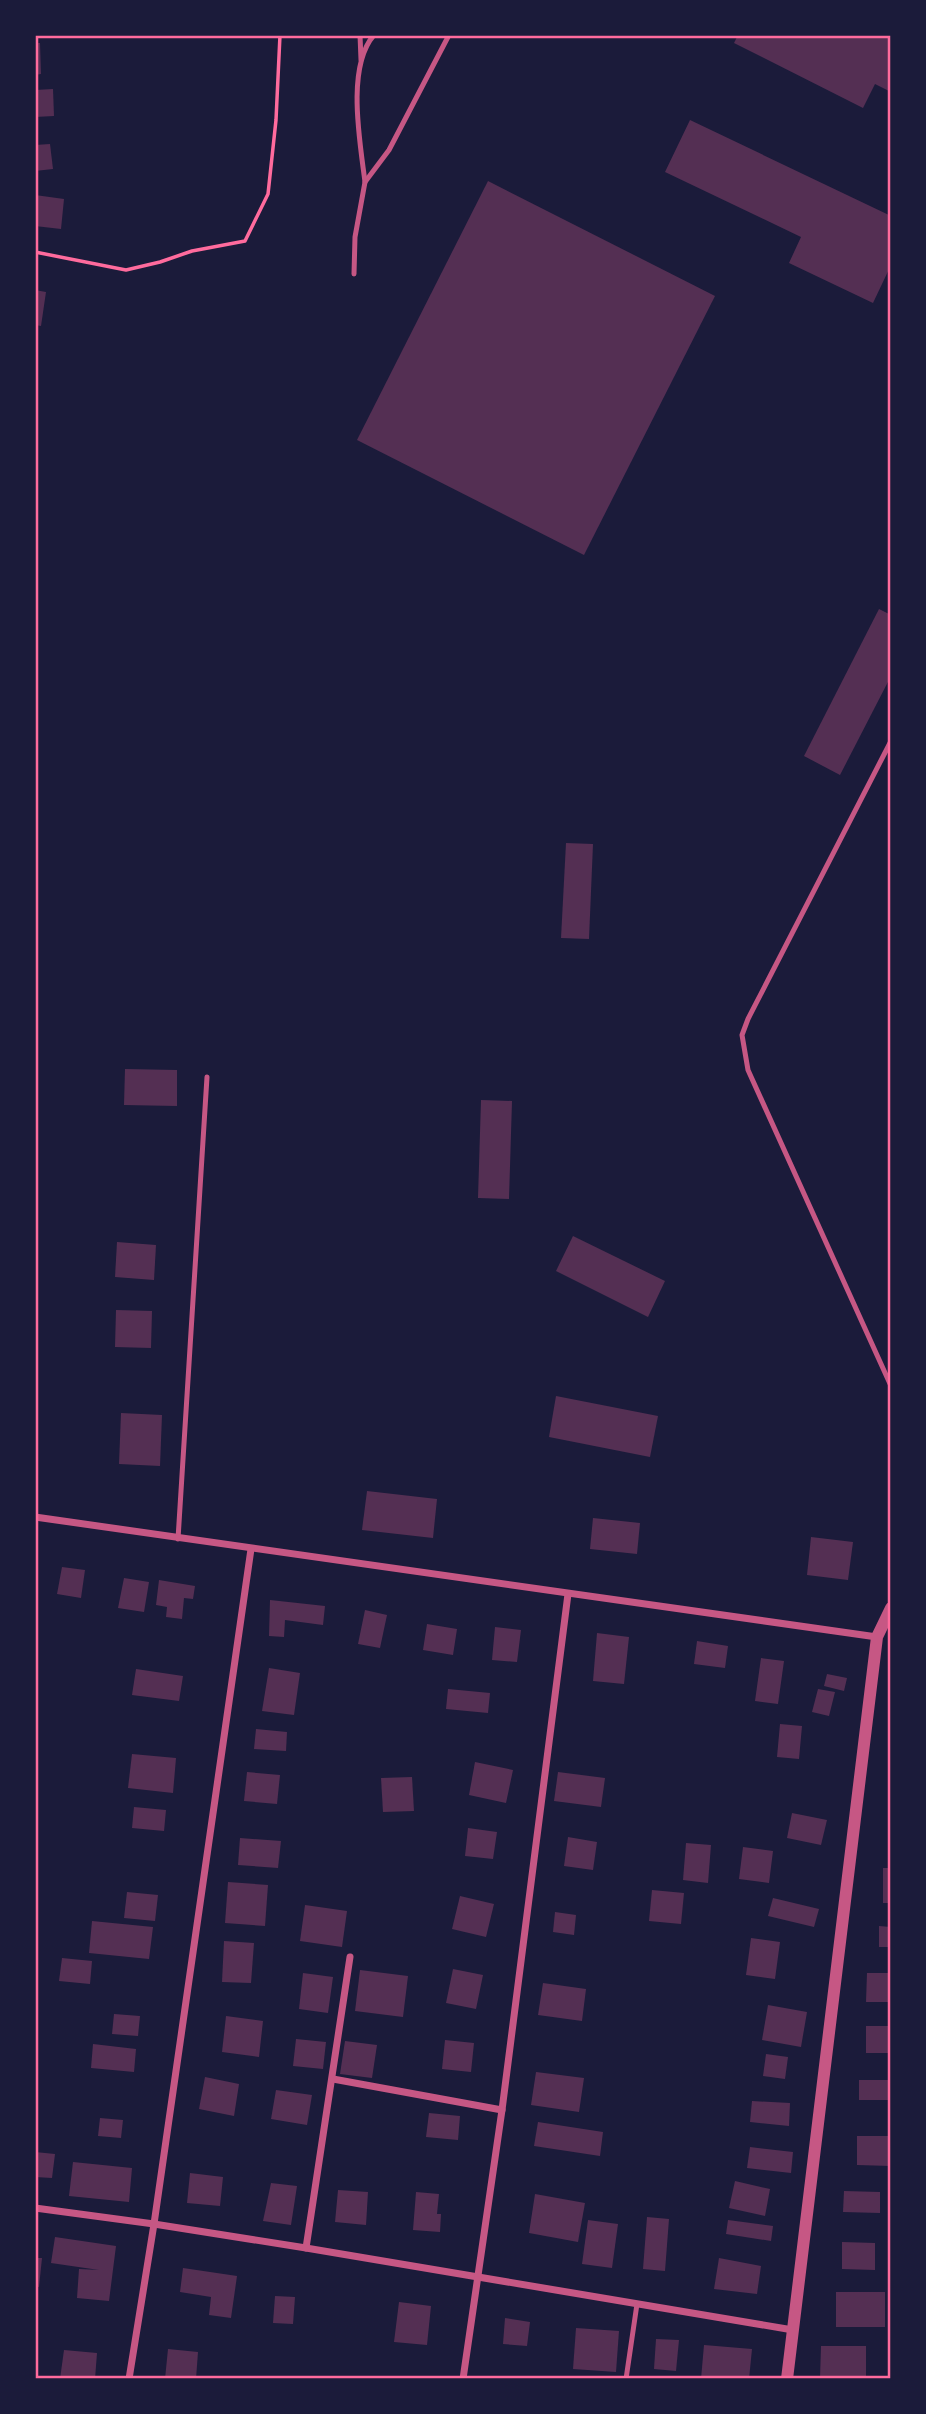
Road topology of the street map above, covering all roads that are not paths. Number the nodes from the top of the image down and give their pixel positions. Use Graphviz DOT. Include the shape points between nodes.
graph roads {
  1 [pos="360,35"];
  2 [pos="374,35"];
  3 [pos="449,35"];
  4 [pos="361,71"];
  5 [pos="365,182"];
  6 [pos="354,274"];
  7 [pos="891,741"];
  8 [pos="207,1077"];
  9 [pos="889,1376"];
  10 [pos="891,1386"];
  11 [pos="35,1517"];
  12 [pos="178,1539"];
  13 [pos="251,1549"];
  14 [pos="568,1594"];
  15 [pos="891,1608"];
  16 [pos="877,1637"];
  17 [pos="350,1957"];
  18 [pos="333,2080"];
  19 [pos="502,2110"];
  20 [pos="35,2208"];
  21 [pos="154,2224"];
  22 [pos="306,2248"];
  23 [pos="478,2279"];
  24 [pos="637,2304"];
  25 [pos="793,2330"];
  26 [pos="129,2379"];
  27 [pos="463,2379"];
  28 [pos="626,2379"];
  29 [pos="787,2379"];
  1 -- 4 [label="lane"];
  2 -- 4 [label="lane" via="367,43"];
  3 -- 5 [label="lane" via="389,150"];
  4 -- 5 [label="lane" via="356,90"];
  5 -- 6 [label="lane"];
  7 -- 9 [label="lane" via="742,1035 748,1070"];
  8 -- 12 [label="lane"];
  9 -- 10 [label="lane"];
  11 -- 12 [label="street"];
  12 -- 13 [label="street"];
  13 -- 14 [label="street"];
  13 -- 21 [label="street"];
  14 -- 16 [label="street"];
  14 -- 19 [label="street"];
  15 -- 16 [label="street"];
  16 -- 25 [label="street"];
  17 -- 18 [label="street"];
  18 -- 19 [label="street"];
  18 -- 22 [label="street"];
  19 -- 23 [label="street"];
  20 -- 21 [label="street"];
  21 -- 22 [label="street"];
  21 -- 26 [label="street"];
  22 -- 23 [label="street"];
  23 -- 24 [label="street"];
  23 -- 27 [label="street"];
  24 -- 25 [label="street"];
  24 -- 28 [label="lane"];
  25 -- 29 [label="street"];
}
